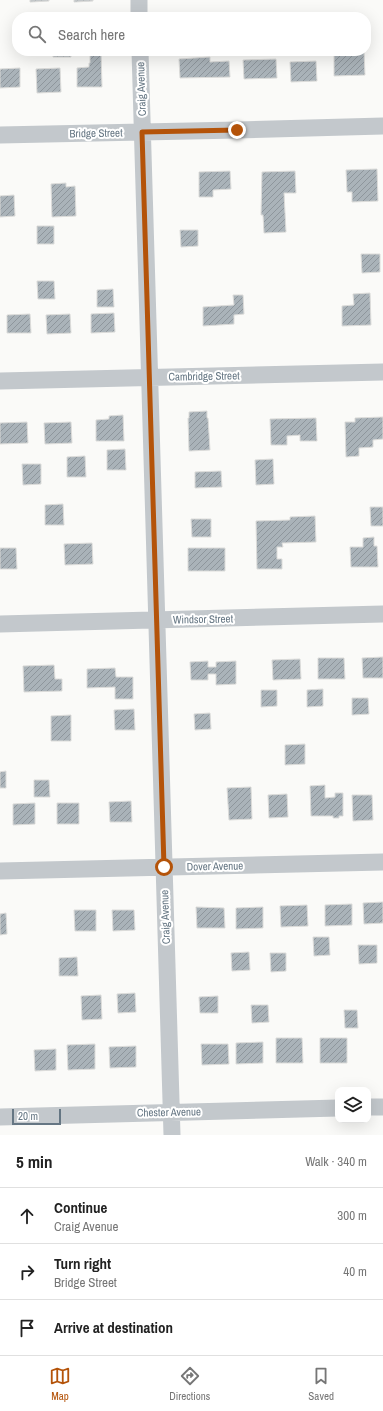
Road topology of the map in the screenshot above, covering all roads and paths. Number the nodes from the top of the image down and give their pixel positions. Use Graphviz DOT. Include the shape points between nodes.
graph roads {
  1 [pos="138,0"];
  2 [pos="139,12"];
  3 [pos="140,56"];
  4 [pos="383,126"];
  5 [pos="142,132"];
  6 [pos="0,135"];
  7 [pos="383,372"];
  8 [pos="150,378"];
  9 [pos="0,381"];
  10 [pos="383,614"];
  11 [pos="156,620"];
  12 [pos="0,624"];
  13 [pos="383,862"];
  14 [pos="164,867"];
  15 [pos="0,871"];
  16 [pos="371,1107"];
  17 [pos="383,1107"];
  18 [pos="335,1108"];
  19 [pos="171,1112"];
  20 [pos="0,1116"];
  21 [pos="172,1135"];
  1 -- 2 [label="street"];
  3 -- 5 [label="street, Craig Avenue"];
  4 -- 5 [label="street, Bridge Street"];
  5 -- 6 [label="street, Bridge Street"];
  5 -- 8 [label="street, Craig Avenue"];
  7 -- 8 [label="street, Cambridge Street"];
  8 -- 9 [label="street, Cambridge Street"];
  8 -- 11 [label="street, Craig Avenue"];
  10 -- 11 [label="street, Windsor Street"];
  11 -- 12 [label="street, Windsor Street"];
  11 -- 14 [label="street, Craig Avenue"];
  13 -- 14 [label="street, Dover Avenue"];
  14 -- 15 [label="street, Dover Avenue"];
  14 -- 19 [label="street, Craig Avenue"];
  16 -- 17 [label="street"];
  18 -- 19 [label="street, Chester Avenue"];
  19 -- 20 [label="street, Chester Avenue"];
  19 -- 21 [label="street, Craig Avenue"];
}
